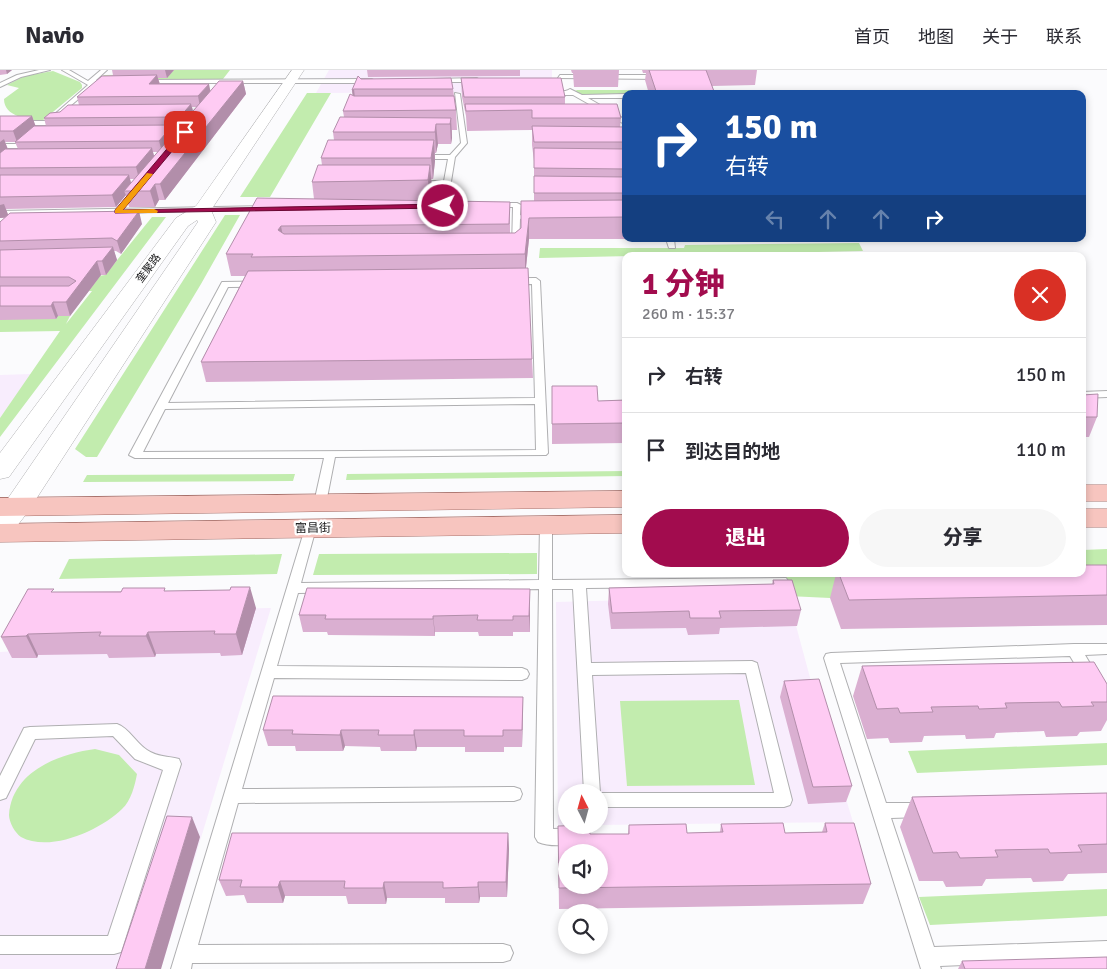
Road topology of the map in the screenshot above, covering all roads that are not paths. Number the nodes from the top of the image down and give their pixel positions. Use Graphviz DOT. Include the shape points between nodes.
graph roads {
  1 [pos="47,70"];
  2 [pos="64,70"];
  3 [pos="104,70"];
  4 [pos="294,75"];
  5 [pos="667,77"];
  6 [pos="230,79"];
  7 [pos="560,79"];
  8 [pos="425,80"];
  9 [pos="483,80"];
  10 [pos="376,81"];
  11 [pos="139,82"];
  12 [pos="1,83"];
  13 [pos="89,85"];
  14 [pos="118,85"];
  15 [pos="136,88"];
  16 [pos="448,94"];
  17 [pos="457,94"];
  18 [pos="467,94"];
  19 [pos="536,94"];
  20 [pos="579,95"];
  21 [pos="622,96"];
  22 [pos="60,112"];
  23 [pos="70,112"];
  24 [pos="450,112"];
  25 [pos="460,116"];
  26 [pos="620,119"];
  27 [pos="471,120"];
  28 [pos="0,123"];
  29 [pos="48,123"];
  30 [pos="36,133"];
  31 [pos="454,134"];
  32 [pos="464,134"];
  33 [pos="28,139"];
  34 [pos="0,146"];
  35 [pos="20,146"];
  36 [pos="14,151"];
  37 [pos="413,157"];
  38 [pos="452,157"];
  39 [pos="410,183"];
  40 [pos="448,183"];
  41 [pos="124,204"];
  42 [pos="424,206"];
  43 [pos="443,206"];
  44 [pos="452,206"];
  45 [pos="480,206"];
  46 [pos="277,208"];
  47 [pos="202,210"];
  48 [pos="118,212"];
  49 [pos="0,213"];
  50 [pos="20,213"];
  51 [pos="534,217"];
  52 [pos="516,218"];
  53 [pos="506,219"];
  54 [pos="0,222"];
  55 [pos="12,222"];
  56 [pos="32,222"];
  57 [pos="506,250"];
  58 [pos="1103,394"];
  59 [pos="1086,395"];
  60 [pos="540,401"];
  61 [pos="1107,404"];
  62 [pos="161,406"];
  63 [pos="330,454"];
  64 [pos="0,471"];
  65 [pos="1086,493"];
  66 [pos="1107,493"];
  67 [pos="622,499"];
  68 [pos="320,503"];
  69 [pos="8,507"];
  70 [pos="1086,518"];
  71 [pos="1107,518"];
  72 [pos="622,524"];
  73 [pos="546,525"];
  74 [pos="310,528"];
  75 [pos="0,529"];
  76 [pos="0,533"];
  77 [pos="780,581"];
  78 [pos="546,584"];
  79 [pos="579,584"];
  80 [pos="293,588"];
  81 [pos="1107,648"];
  82 [pos="1074,649"];
  83 [pos="584,669"];
  84 [pos="268,672"];
  85 [pos="522,674"];
  86 [pos="1107,705"];
  87 [pos="591,784"];
  88 [pos="0,793"];
  89 [pos="514,794"];
  90 [pos="232,796"];
  91 [pos="608,800"];
  92 [pos="939,809"];
  93 [pos="880,811"];
  94 [pos="594,836"];
  95 [pos="0,945"];
  96 [pos="1107,950"];
  97 [pos="503,953"];
  98 [pos="183,961"];
  99 [pos="929,963"];
  1 -- 12 [label="lane"];
  2 -- 13 [label="lane"];
  3 -- 13 [label="lane"];
  4 -- 6 [label="lane"];
  4 -- 10 [label="lane"];
  4 -- 47 [label="street, 奎聚路"];
  5 -- 7 [label="lane"];
  6 -- 11 [label="lane"];
  6 -- 15 [label="lane" via="222,88"];
  7 -- 20 [label="lane"];
  8 -- 9 [label="lane"];
  13 -- 14 [label="lane"];
  13 -- 22 [label="lane"];
  16 -- 17 [label="lane"];
  17 -- 18 [label="lane"];
  17 -- 25 [label="lane"];
  19 -- 20 [label="lane"];
  20 -- 21 [label="lane"];
  20 -- 26 [label="lane"];
  22 -- 23 [label="lane"];
  22 -- 29 [label="lane"];
  24 -- 25 [label="lane"];
  25 -- 27 [label="lane"];
  25 -- 32 [label="lane"];
  28 -- 29 [label="lane"];
  29 -- 30 [label="lane"];
  31 -- 32 [label="lane"];
  32 -- 38 [label="lane" via="464,144"];
  33 -- 35 [label="lane"];
  34 -- 35 [label="lane"];
  35 -- 36 [label="lane"];
  37 -- 38 [label="lane"];
  38 -- 40 [label="lane"];
  39 -- 40 [label="lane"];
  40 -- 43 [label="lane"];
  41 -- 48 [label="lane"];
  42 -- 43 [label="lane"];
  43 -- 44 [label="lane"];
  45 -- 52 [label="lane" via="517,205"];
  46 -- 47 [label="lane"];
  47 -- 48 [label="lane"];
  47 -- 64 [label="street, 奎聚路" via="182,222"];
  47 -- 69 [label="street" via="208,222"];
  48 -- 50 [label="lane"];
  49 -- 50 [label="lane"];
  50 -- 55 [label="lane"];
  51 -- 52 [label="lane"];
  52 -- 53 [label="lane"];
  52 -- 57 [label="lane" via="516,250"];
  54 -- 55 [label="lane"];
  55 -- 56 [label="lane"];
  58 -- 59 [label="lane"];
  58 -- 61 [label="lane"];
  60 -- 62 [label="lane"];
  60 -- 62 [label="lane" via="536,281 225,284"];
  60 -- 63 [label="lane" via="542,452"];
  62 -- 63 [label="lane" via="135,455"];
  63 -- 68 [label="lane"];
  65 -- 66 [label="main road"];
  67 -- 68 [label="main road, 富昌街"];
  68 -- 69 [label="main road, 富昌街"];
  69 -- 75 [label="street"];
  70 -- 71 [label="main road"];
  72 -- 73 [label="main road, 富昌街"];
  73 -- 74 [label="main road, 富昌街"];
  73 -- 78 [label="lane"];
  74 -- 76 [label="main road, 富昌街"];
  74 -- 80 [label="lane"];
  77 -- 79 [label="lane"];
  78 -- 79 [label="lane"];
  78 -- 80 [label="lane"];
  78 -- 94 [label="lane" via="544,837"];
  79 -- 83 [label="lane"];
  80 -- 84 [label="lane"];
  81 -- 82 [label="lane"];
  82 -- 86 [label="lane"];
  82 -- 93 [label="lane" via="831,658"];
  83 -- 87 [label="lane"];
  83 -- 91 [label="lane" via="752,666 784,800"];
  84 -- 85 [label="lane"];
  84 -- 90 [label="lane"];
  88 -- 95 [label="lane" via="30,733 117,730 144,758 160,764 173,764 114,945"];
  89 -- 90 [label="lane"];
  90 -- 98 [label="lane"];
  92 -- 93 [label="lane"];
  93 -- 99 [label="lane"];
  96 -- 99 [label="lane"];
  97 -- 98 [label="lane"];
}
